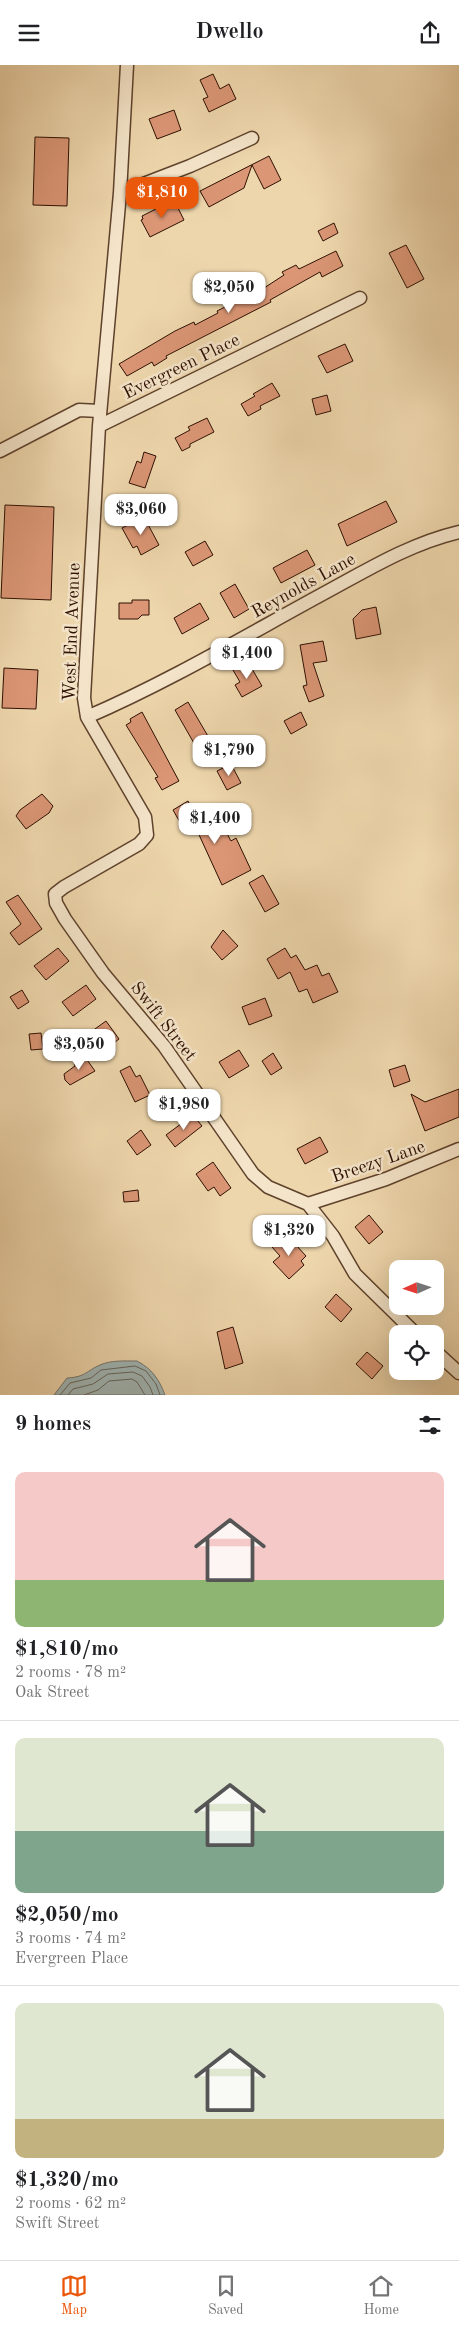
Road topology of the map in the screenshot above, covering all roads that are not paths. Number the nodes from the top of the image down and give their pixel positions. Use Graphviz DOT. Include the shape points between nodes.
graph roads {
  1 [pos="127,65"];
  2 [pos="252,139"];
  3 [pos="120,193"];
  4 [pos="360,298"];
  5 [pos="100,411"];
  6 [pos="98,426"];
  7 [pos="0,451"];
  8 [pos="459,532"];
  9 [pos="87,717"];
  10 [pos="55,894"];
  11 [pos="459,1149"];
  12 [pos="308,1204"];
  13 [pos="407,1325"];
  14 [pos="444,1359"];
  15 [pos="459,1373"];
  1 -- 3 [label="street, West End Avenue"];
  2 -- 3 [label="street"];
  3 -- 5 [label="street, West End Avenue"];
  4 -- 6 [label="street, Evergreen Place"];
  5 -- 6 [label="street, West End Avenue"];
  5 -- 7 [label="street" via="79,410"];
  6 -- 9 [label="street, West End Avenue" via="84,673"];
  8 -- 9 [label="street, Reynolds Lane" via="406,548"];
  9 -- 10 [label="street, West End Avenue" via="145,817 147,835 140,844"];
  10 -- 12 [label="street, Swift Street" via="56,903 70,927 164,1047 252,1174 268,1187"];
  11 -- 12 [label="street, Breezy Lane" via="386,1179"];
  12 -- 13 [label="street, Swift Street" via="355,1274"];
  14 -- 15 [label="street"];
}
